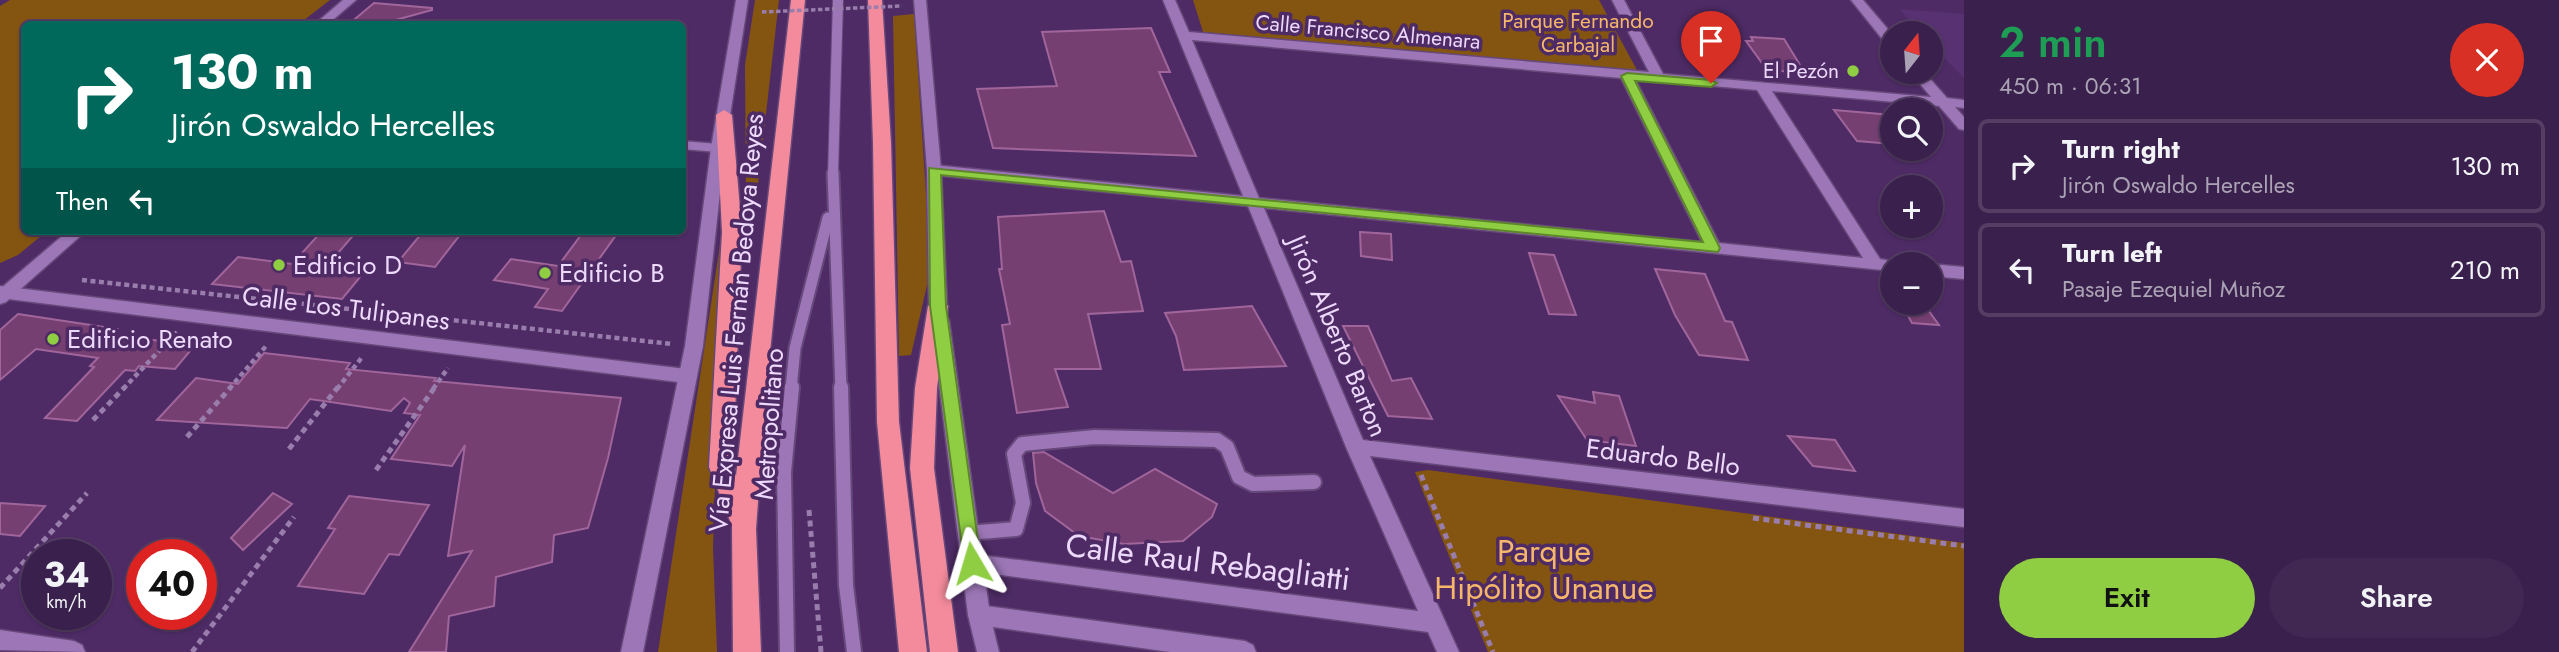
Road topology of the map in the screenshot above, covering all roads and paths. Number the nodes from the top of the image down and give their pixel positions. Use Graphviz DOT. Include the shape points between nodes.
graph roads {
  1 [pos="350,0"];
  2 [pos="741,0"];
  3 [pos="798,0"];
  4 [pos="838,0"];
  5 [pos="874,0"];
  6 [pos="920,0"];
  7 [pos="1169,0"];
  8 [pos="1618,0"];
  9 [pos="1857,0"];
  10 [pos="902,6"];
  11 [pos="762,12"];
  12 [pos="325,21"];
  13 [pos="1880,28"];
  14 [pos="1186,36"];
  15 [pos="1627,76"];
  16 [pos="1659,79"];
  17 [pos="1927,84"];
  18 [pos="1763,88"];
  19 [pos="1892,98"];
  20 [pos="1940,98"];
  21 [pos="1943,102"];
  22 [pos="1964,104"];
  23 [pos="724,115"];
  24 [pos="1964,126"];
  25 [pos="686,145"];
  26 [pos="718,148"];
  27 [pos="934,170"];
  28 [pos="1254,202"];
  29 [pos="832,204"];
  30 [pos="73,235"];
  31 [pos="1713,248"];
  32 [pos="1875,264"];
  33 [pos="1880,265"];
  34 [pos="1943,271"];
  35 [pos="1964,273"];
  36 [pos="71,278"];
  37 [pos="2,294"];
  38 [pos="938,306"];
  39 [pos="194,315"];
  40 [pos="283,326"];
  41 [pos="377,338"];
  42 [pos="694,346"];
  43 [pos="462,348"];
  44 [pos="686,376"];
  45 [pos="93,420"];
  46 [pos="187,437"];
  47 [pos="1356,447"];
  48 [pos="289,449"];
  49 [pos="376,470"];
  50 [pos="1421,474"];
  51 [pos="1314,482"];
  52 [pos="88,493"];
  53 [pos="809,510"];
  54 [pos="294,517"];
  55 [pos="1964,518"];
  56 [pos="744,529"];
  57 [pos="968,533"];
  58 [pos="972,563"];
  59 [pos="0,588"];
  60 [pos="979,615"];
  61 [pos="1436,623"];
  62 [pos="0,640"];
  63 [pos="74,652"];
  64 [pos="192,652"];
  65 [pos="632,652"];
  66 [pos="747,652"];
  67 [pos="787,652"];
  68 [pos="821,652"];
  69 [pos="854,652"];
  70 [pos="913,652"];
  71 [pos="944,652"];
  72 [pos="988,652"];
  73 [pos="1245,652"];
  74 [pos="1448,652"];
  75 [pos="1493,652"];
  1 -- 12 [label="street"];
  2 -- 23 [label="street"];
  3 -- 56 [label="highway, Vía Expresa Luis Fernán Bedoya Reyes"];
  4 -- 29 [label="lane, Metropolitano"];
  5 -- 70 [label="highway" via="888,422"];
  6 -- 27 [label="street"];
  7 -- 14 [label="street, Jirón Alberto Barton"];
  8 -- 16 [label="street"];
  9 -- 13 [label="street"];
  10 -- 11 [label="path, bridge"];
  14 -- 15 [label="street, Calle Francisco Almenara"];
  14 -- 28 [label="street, Jirón Alberto Barton"];
  15 -- 16 [label="street, Calle Francisco Almenara"];
  15 -- 31 [label="street"];
  16 -- 18 [label="street, Calle Francisco Almenara"];
  17 -- 20 [label="street"];
  18 -- 19 [label="street, Calle Francisco Almenara"];
  18 -- 32 [label="street"];
  21 -- 22 [label="street, Calle Francisco Almenara"];
  21 -- 24 [label="street"];
  23 -- 26 [label="street"];
  23 -- 56 [label="highway" via="732,232 721,467"];
  25 -- 26 [label="street"];
  26 -- 42 [label="street"];
  27 -- 28 [label="street"];
  27 -- 38 [label="street"];
  28 -- 31 [label="street"];
  28 -- 47 [label="street, Jirón Alberto Barton"];
  29 -- 67 [label="lane, Metropolitano" via="795,348 785,472"];
  29 -- 69 [label="lane, Metropolitano" via="846,584"];
  30 -- 37 [label="street"];
  31 -- 32 [label="street"];
  32 -- 33 [label="street"];
  34 -- 35 [label="street"];
  36 -- 42 [label="path"];
  37 -- 39 [label="street, Calle Los Tulipanes"];
  38 -- 57 [label="street"];
  38 -- 71 [label="highway" via="927,374 922,468"];
  39 -- 40 [label="street, Calle Los Tulipanes"];
  39 -- 45 [label="path"];
  40 -- 41 [label="street, Calle Los Tulipanes"];
  40 -- 46 [label="path"];
  41 -- 43 [label="street, Calle Los Tulipanes"];
  41 -- 48 [label="path"];
  42 -- 44 [label="street"];
  43 -- 44 [label="street, Calle Los Tulipanes"];
  43 -- 49 [label="path"];
  44 -- 65 [label="street"];
  47 -- 55 [label="street, Eduardo Bello"];
  47 -- 61 [label="street, Jirón Alberto Barton"];
  50 -- 75 [label="path"];
  51 -- 57 [label="lane" via="1253,484 1239,477 1227,447 1217,440 1037,441 1022,444 1014,454 1023,501 1021,523 1016,529"];
  52 -- 59 [label="path"];
  53 -- 68 [label="path"];
  54 -- 64 [label="path"];
  56 -- 66 [label="highway, Vía Expresa Luis Fernán Bedoya Reyes"];
  57 -- 58 [label="street"];
  58 -- 60 [label="street"];
  58 -- 61 [label="street, Calle Raul Rebagliatti"];
  60 -- 72 [label="street"];
  60 -- 73 [label="street"];
  61 -- 74 [label="street, Jirón Alberto Barton"];
  62 -- 63 [label="street"];
}
